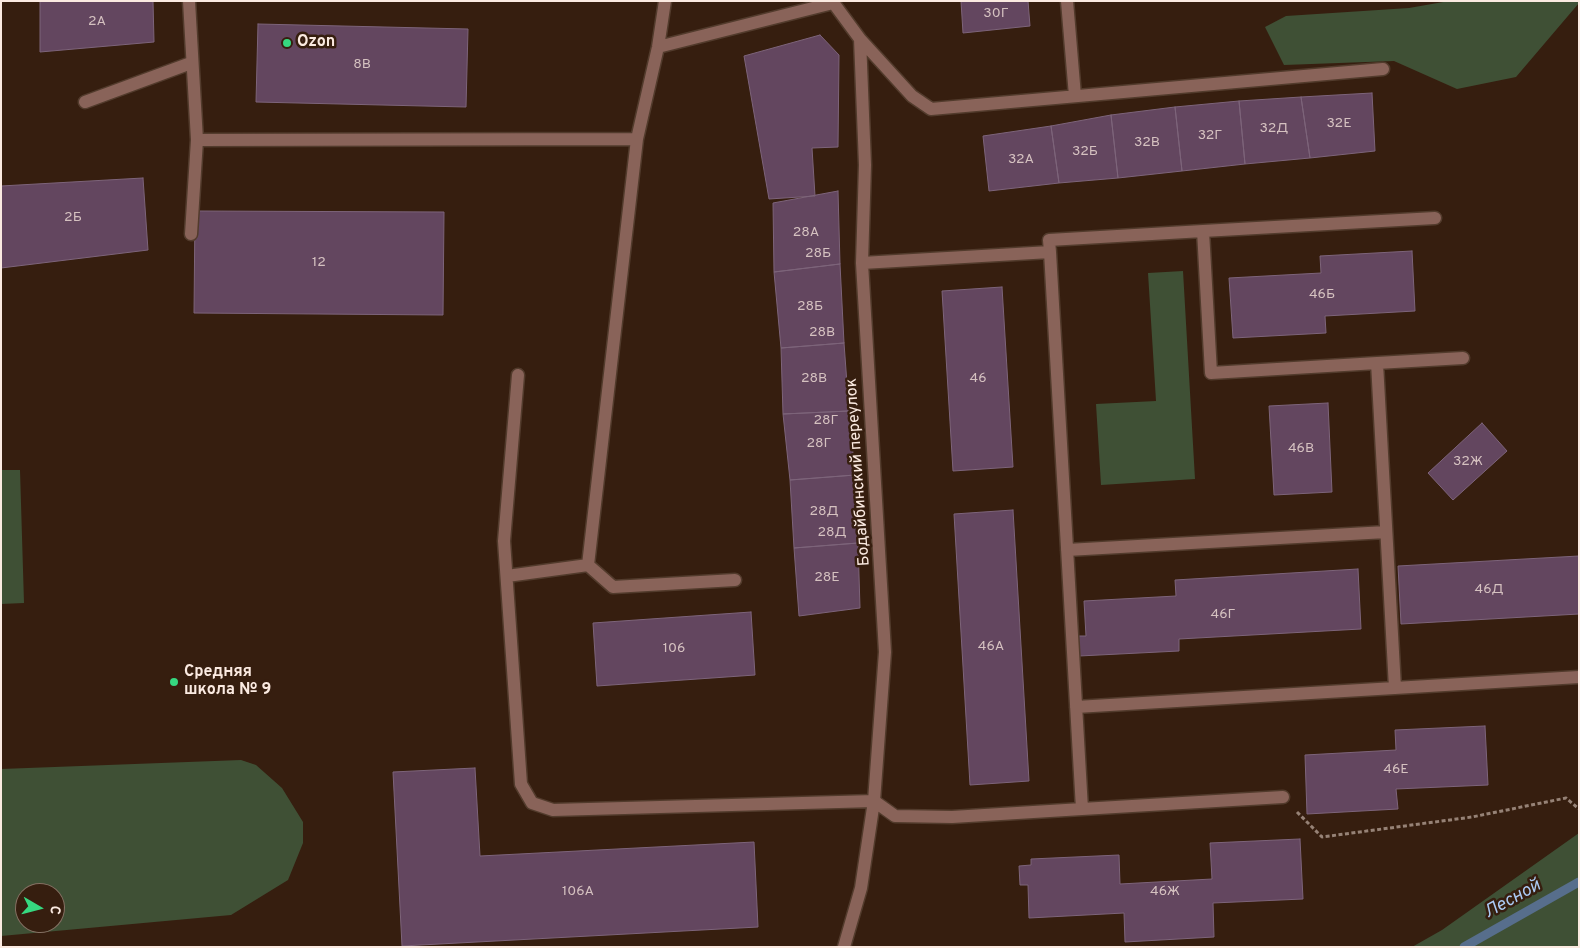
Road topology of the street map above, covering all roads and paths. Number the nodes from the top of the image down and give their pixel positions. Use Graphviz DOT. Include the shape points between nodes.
graph roads {
  1 [pos="188,1"];
  2 [pos="665,1"];
  3 [pos="1068,1"];
  4 [pos="832,2"];
  5 [pos="860,39"];
  6 [pos="658,47"];
  7 [pos="191,63"];
  8 [pos="1383,69"];
  9 [pos="1075,96"];
  10 [pos="85,102"];
  11 [pos="637,139"];
  12 [pos="197,140"];
  13 [pos="1435,218"];
  14 [pos="1203,231"];
  15 [pos="191,234"];
  16 [pos="1050,252"];
  17 [pos="862,263"];
  18 [pos="1463,358"];
  19 [pos="1376,363"];
  20 [pos="518,375"];
  21 [pos="1386,532"];
  22 [pos="1067,550"];
  23 [pos="588,565"];
  24 [pos="507,576"];
  25 [pos="735,580"];
  26 [pos="1579,677"];
  27 [pos="1395,688"];
  28 [pos="1076,707"];
  29 [pos="1283,797"];
  30 [pos="874,801"];
  31 [pos="1082,809"];
  32 [pos="1579,809"];
  33 [pos="844,947"];
  1 -- 7 [label="street"];
  2 -- 6 [label="street"];
  3 -- 9 [label="street"];
  4 -- 5 [label="street"];
  4 -- 6 [label="street"];
  5 -- 9 [label="street" via="912,96 931,109"];
  5 -- 17 [label="street, Бодайбинский переулок" via="865,165"];
  6 -- 11 [label="street"];
  7 -- 10 [label="street"];
  7 -- 12 [label="street"];
  8 -- 9 [label="street"];
  11 -- 12 [label="street"];
  11 -- 23 [label="street"];
  12 -- 15 [label="street"];
  13 -- 14 [label="street"];
  14 -- 16 [label="street" via="1049,240"];
  14 -- 19 [label="street" via="1211,373"];
  16 -- 17 [label="street"];
  16 -- 22 [label="street"];
  17 -- 30 [label="street, Бодайбинский переулок" via="885,652"];
  18 -- 19 [label="street"];
  19 -- 21 [label="street"];
  20 -- 24 [label="street" via="504,541"];
  21 -- 22 [label="street"];
  21 -- 27 [label="street"];
  22 -- 28 [label="street"];
  23 -- 24 [label="street"];
  23 -- 25 [label="street" via="613,587"];
  24 -- 30 [label="street" via="521,784 532,803 553,810"];
  26 -- 27 [label="street"];
  27 -- 28 [label="street"];
  28 -- 31 [label="street"];
  29 -- 31 [label="street"];
  29 -- 32 [label="path" via="1322,837 1472,817 1566,798"];
  30 -- 31 [label="street" via="895,816 952,817"];
  30 -- 33 [label="street, Бодайбинский переулок" via="861,888"];
}
